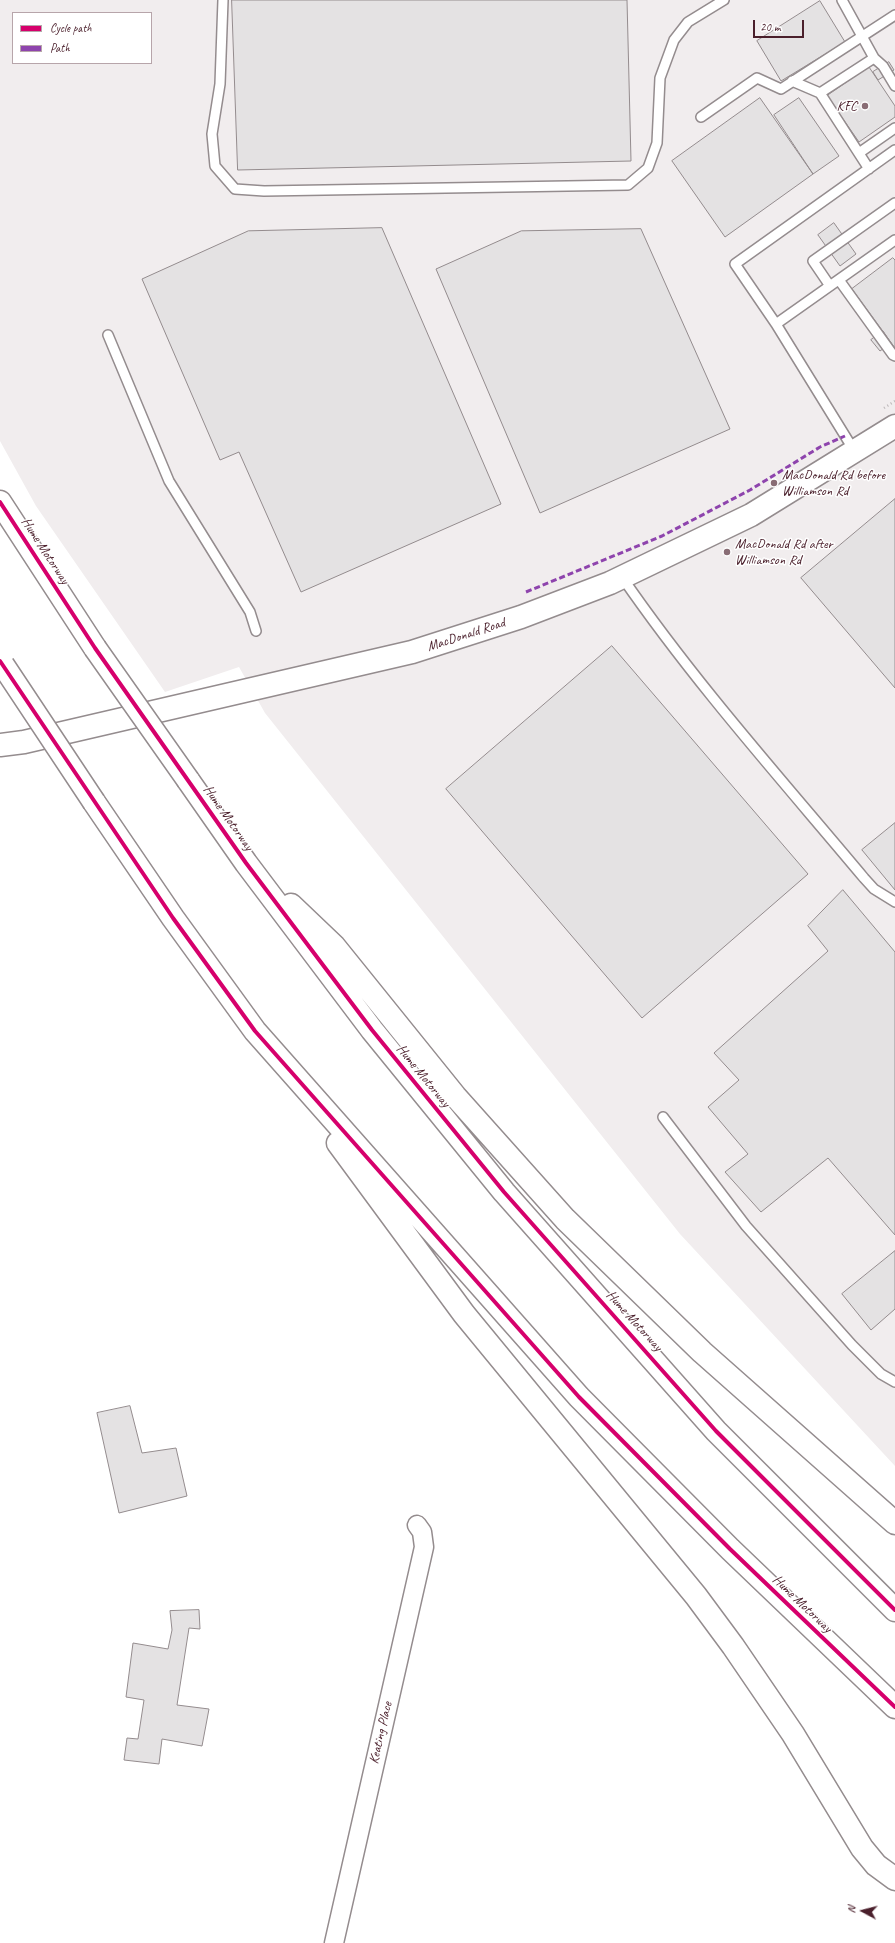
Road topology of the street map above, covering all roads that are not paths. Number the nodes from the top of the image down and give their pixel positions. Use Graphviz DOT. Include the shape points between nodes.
graph roads {
  1 [pos="223,0"];
  2 [pos="724,0"];
  3 [pos="842,0"];
  4 [pos="895,15"];
  5 [pos="862,36"];
  6 [pos="874,58"];
  7 [pos="792,81"];
  8 [pos="895,86"];
  9 [pos="820,93"];
  10 [pos="701,117"];
  11 [pos="895,128"];
  12 [pos="895,150"];
  13 [pos="859,153"];
  14 [pos="869,168"];
  15 [pos="895,203"];
  16 [pos="895,240"];
  17 [pos="839,280"];
  18 [pos="830,286"];
  19 [pos="776,324"];
  20 [pos="108,335"];
  21 [pos="895,356"];
  22 [pos="895,426"];
  23 [pos="855,452"];
  24 [pos="0,502"];
  25 [pos="622,577"];
  26 [pos="256,631"];
  27 [pos="1,663"];
  28 [pos="0,744"];
  29 [pos="246,863"];
  30 [pos="895,902"];
  31 [pos="255,1031"];
  32 [pos="663,1117"];
  33 [pos="895,1382"];
  34 [pos="895,1523"];
  35 [pos="417,1525"];
  36 [pos="895,1610"];
  37 [pos="895,1707"];
  38 [pos="895,1879"];
  39 [pos="334,1943"];
  1 -- 2 [label="lane" via="220,84 212,134 215,166 235,189 264,191 628,185 648,168 657,143 660,78 674,40 688,22"];
  3 -- 5 [label="lane"];
  4 -- 5 [label="lane"];
  5 -- 6 [label="lane"];
  5 -- 7 [label="lane"];
  6 -- 8 [label="lane" via="883,66"];
  6 -- 9 [label="lane"];
  7 -- 9 [label="lane"];
  7 -- 10 [label="lane" via="781,88 757,78"];
  9 -- 13 [label="lane"];
  11 -- 13 [label="lane"];
  12 -- 14 [label="lane"];
  13 -- 14 [label="lane"];
  14 -- 19 [label="lane" via="735,264"];
  15 -- 18 [label="lane" via="812,261"];
  16 -- 17 [label="lane"];
  17 -- 18 [label="lane"];
  17 -- 21 [label="lane"];
  18 -- 19 [label="lane"];
  19 -- 23 [label="lane"];
  20 -- 26 [label="lane" via="169,481 250,612"];
  22 -- 23 [label="main road, MacDonald Road"];
  23 -- 25 [label="main road, MacDonald Road" via="751,515"];
  24 -- 29 [label="main road, Hume Motorway, bridge" via="95,648"];
  25 -- 28 [label="main road, MacDonald Road" via="521,617 412,652 24,742"];
  25 -- 30 [label="lane" via="650,618 709,692 864,878 874,889"];
  27 -- 31 [label="main road, Hume Motorway, bridge" via="173,918"];
  29 -- 34 [label="main road" via="334,946 454,1096 565,1219 702,1352"];
  29 -- 36 [label="main road, Hume Motorway" via="372,1030 504,1192 716,1430"];
  31 -- 37 [label="main road, Hume Motorway" via="579,1397 730,1549"];
  31 -- 38 [label="main road" via="464,1314 696,1596 793,1734 858,1843 876,1865"];
  32 -- 33 [label="lane" via="746,1226 852,1345 881,1374"];
  35 -- 39 [label="street, Keating Place" via="422,1532 424,1547"];
}
